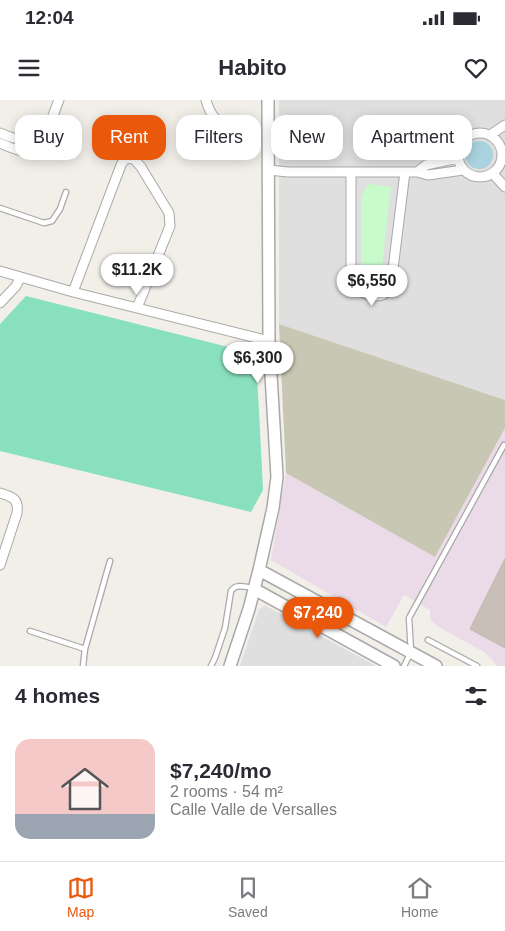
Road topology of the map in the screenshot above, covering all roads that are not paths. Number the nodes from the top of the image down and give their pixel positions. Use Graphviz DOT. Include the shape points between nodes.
graph roads {
  1 [pos="58,100"];
  2 [pos="206,100"];
  3 [pos="268,100"];
  4 [pos="213,115"];
  5 [pos="505,125"];
  6 [pos="0,133"];
  7 [pos="472,135"];
  8 [pos="490,135"];
  9 [pos="3,142"];
  10 [pos="503,147"];
  11 [pos="449,160"];
  12 [pos="459,160"];
  13 [pos="503,165"];
  14 [pos="269,170"];
  15 [pos="463,170"];
  16 [pos="350,172"];
  17 [pos="405,172"];
  18 [pos="416,172"];
  19 [pos="493,174"];
  20 [pos="505,187"];
  21 [pos="66,192"];
  22 [pos="0,208"];
  23 [pos="0,271"];
  24 [pos="20,278"];
  25 [pos="73,292"];
  26 [pos="0,304"];
  27 [pos="137,308"];
  28 [pos="269,341"];
  29 [pos="504,445"];
  30 [pos="0,493"];
  31 [pos="110,561"];
  32 [pos="0,565"];
  33 [pos="259,570"];
  34 [pos="254,588"];
  35 [pos="30,631"];
  36 [pos="428,640"];
  37 [pos="85,649"];
  38 [pos="411,652"];
  39 [pos="83,666"];
  40 [pos="211,666"];
  41 [pos="230,666"];
  42 [pos="394,666"];
  43 [pos="404,666"];
  44 [pos="436,666"];
  45 [pos="477,666"];
  1 -- 9 [label="street" via="40,146 35,150 29,152"];
  2 -- 4 [label="street"];
  3 -- 14 [label="street"];
  5 -- 8 [label="street"];
  6 -- 9 [label="street"];
  7 -- 8 [label="street"];
  8 -- 10 [label="street"];
  10 -- 13 [label="street"];
  11 -- 18 [label="street" via="426,165"];
  12 -- 15 [label="street"];
  13 -- 19 [label="street"];
  14 -- 16 [label="street"];
  14 -- 28 [label="street"];
  15 -- 18 [label="street" via="428,175"];
  15 -- 19 [label="street" via="480,178"];
  16 -- 17 [label="street"];
  16 -- 17 [label="street" via="351,281 356,290 380,296 388,291 392,278"];
  17 -- 18 [label="street"];
  19 -- 20 [label="street"];
  21 -- 22 [label="lane" via="52,221 44,223"];
  23 -- 24 [label="street"];
  24 -- 25 [label="street"];
  24 -- 26 [label="street"];
  25 -- 27 [label="street"];
  25 -- 27 [label="street" via="121,165 130,158 141,167 169,213 170,226"];
  27 -- 28 [label="street"];
  28 -- 33 [label="street" via="277,477"];
  29 -- 38 [label="lane" via="409,618"];
  30 -- 32 [label="street" via="11,497 18,506"];
  31 -- 37 [label="lane"];
  33 -- 34 [label="street"];
  33 -- 38 [label="street"];
  34 -- 40 [label="lane" via="237,586 231,591 225,628"];
  34 -- 41 [label="street"];
  34 -- 42 [label="street"];
  35 -- 37 [label="lane"];
  36 -- 45 [label="lane"];
  37 -- 39 [label="lane"];
  38 -- 43 [label="lane"];
  38 -- 44 [label="street"];
}
